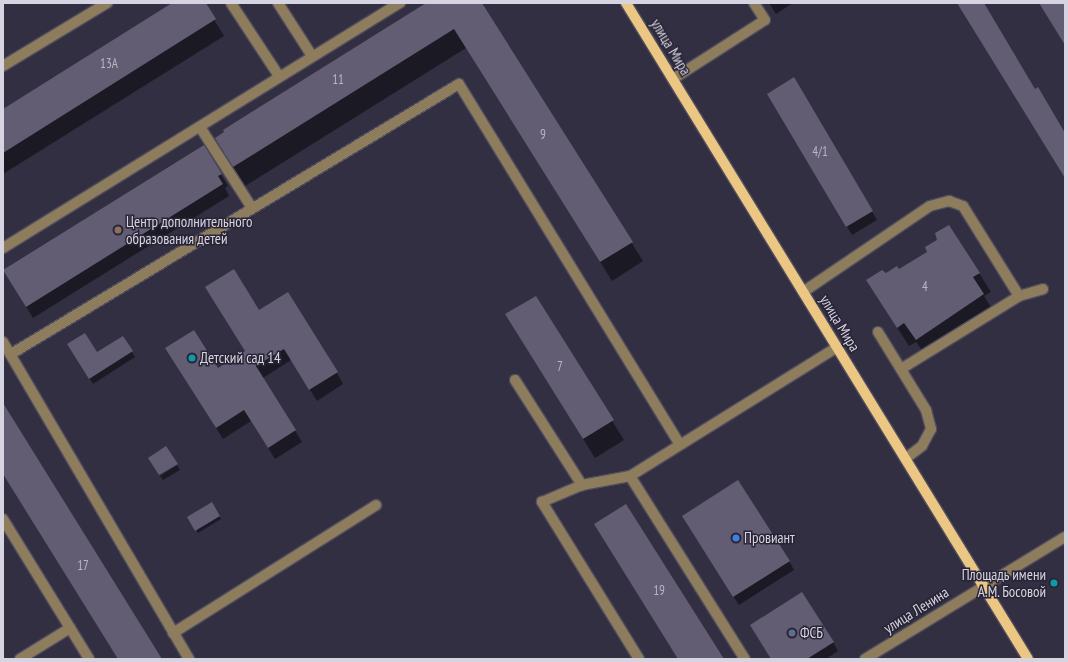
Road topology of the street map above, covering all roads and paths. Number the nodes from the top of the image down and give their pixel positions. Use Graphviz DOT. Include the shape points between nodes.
graph roads {
  1 [pos="107,3"];
  2 [pos="231,3"];
  3 [pos="278,3"];
  4 [pos="400,3"];
  5 [pos="626,3"];
  6 [pos="754,3"];
  7 [pos="312,56"];
  8 [pos="3,66"];
  9 [pos="279,76"];
  10 [pos="672,79"];
  11 [pos="200,127"];
  12 [pos="252,208"];
  13 [pos="3,248"];
  14 [pos="1043,289"];
  15 [pos="803,292"];
  16 [pos="1019,296"];
  17 [pos="878,332"];
  18 [pos="3,342"];
  19 [pos="837,347"];
  20 [pos="11,354"];
  21 [pos="901,369"];
  22 [pos="515,380"];
  23 [pos="680,444"];
  24 [pos="905,459"];
  25 [pos="630,476"];
  26 [pos="582,485"];
  27 [pos="376,506"];
  28 [pos="3,519"];
  29 [pos="1065,537"];
  30 [pos="984,586"];
  31 [pos="70,628"];
  32 [pos="173,633"];
  33 [pos="20,659"];
  34 [pos="89,659"];
  35 [pos="189,659"];
  36 [pos="639,659"];
  37 [pos="745,659"];
  38 [pos="865,659"];
  39 [pos="1028,659"];
  1 -- 8 [label="street"];
  2 -- 9 [label="street"];
  3 -- 7 [label="street"];
  4 -- 7 [label="street"];
  5 -- 10 [label="main road, улица Мира"];
  6 -- 10 [label="street" via="765,20"];
  7 -- 9 [label="street"];
  9 -- 11 [label="street"];
  10 -- 15 [label="main road, улица Мира"];
  11 -- 12 [label="street"];
  11 -- 13 [label="street"];
  12 -- 20 [label="street"];
  12 -- 23 [label="street" via="460,84"];
  14 -- 16 [label="street"];
  15 -- 16 [label="street" via="930,206 948,201 963,206"];
  15 -- 19 [label="main road, улица Мира"];
  16 -- 21 [label="street"];
  17 -- 21 [label="street"];
  18 -- 20 [label="street"];
  19 -- 23 [label="street"];
  19 -- 24 [label="main road, улица Мира"];
  20 -- 32 [label="street"];
  21 -- 24 [label="street" via="926,410 931,429 922,446"];
  22 -- 26 [label="street"];
  23 -- 25 [label="street"];
  24 -- 30 [label="main road, улица Мира"];
  25 -- 26 [label="street"];
  25 -- 37 [label="street"];
  26 -- 36 [label="street" via="542,502"];
  27 -- 32 [label="street"];
  28 -- 31 [label="street"];
  29 -- 30 [label="street, улица Ленина"];
  30 -- 38 [label="street, улица Ленина"];
  30 -- 39 [label="main road, улица Мира"];
  31 -- 33 [label="street"];
  31 -- 34 [label="street"];
  32 -- 35 [label="street"];
}
